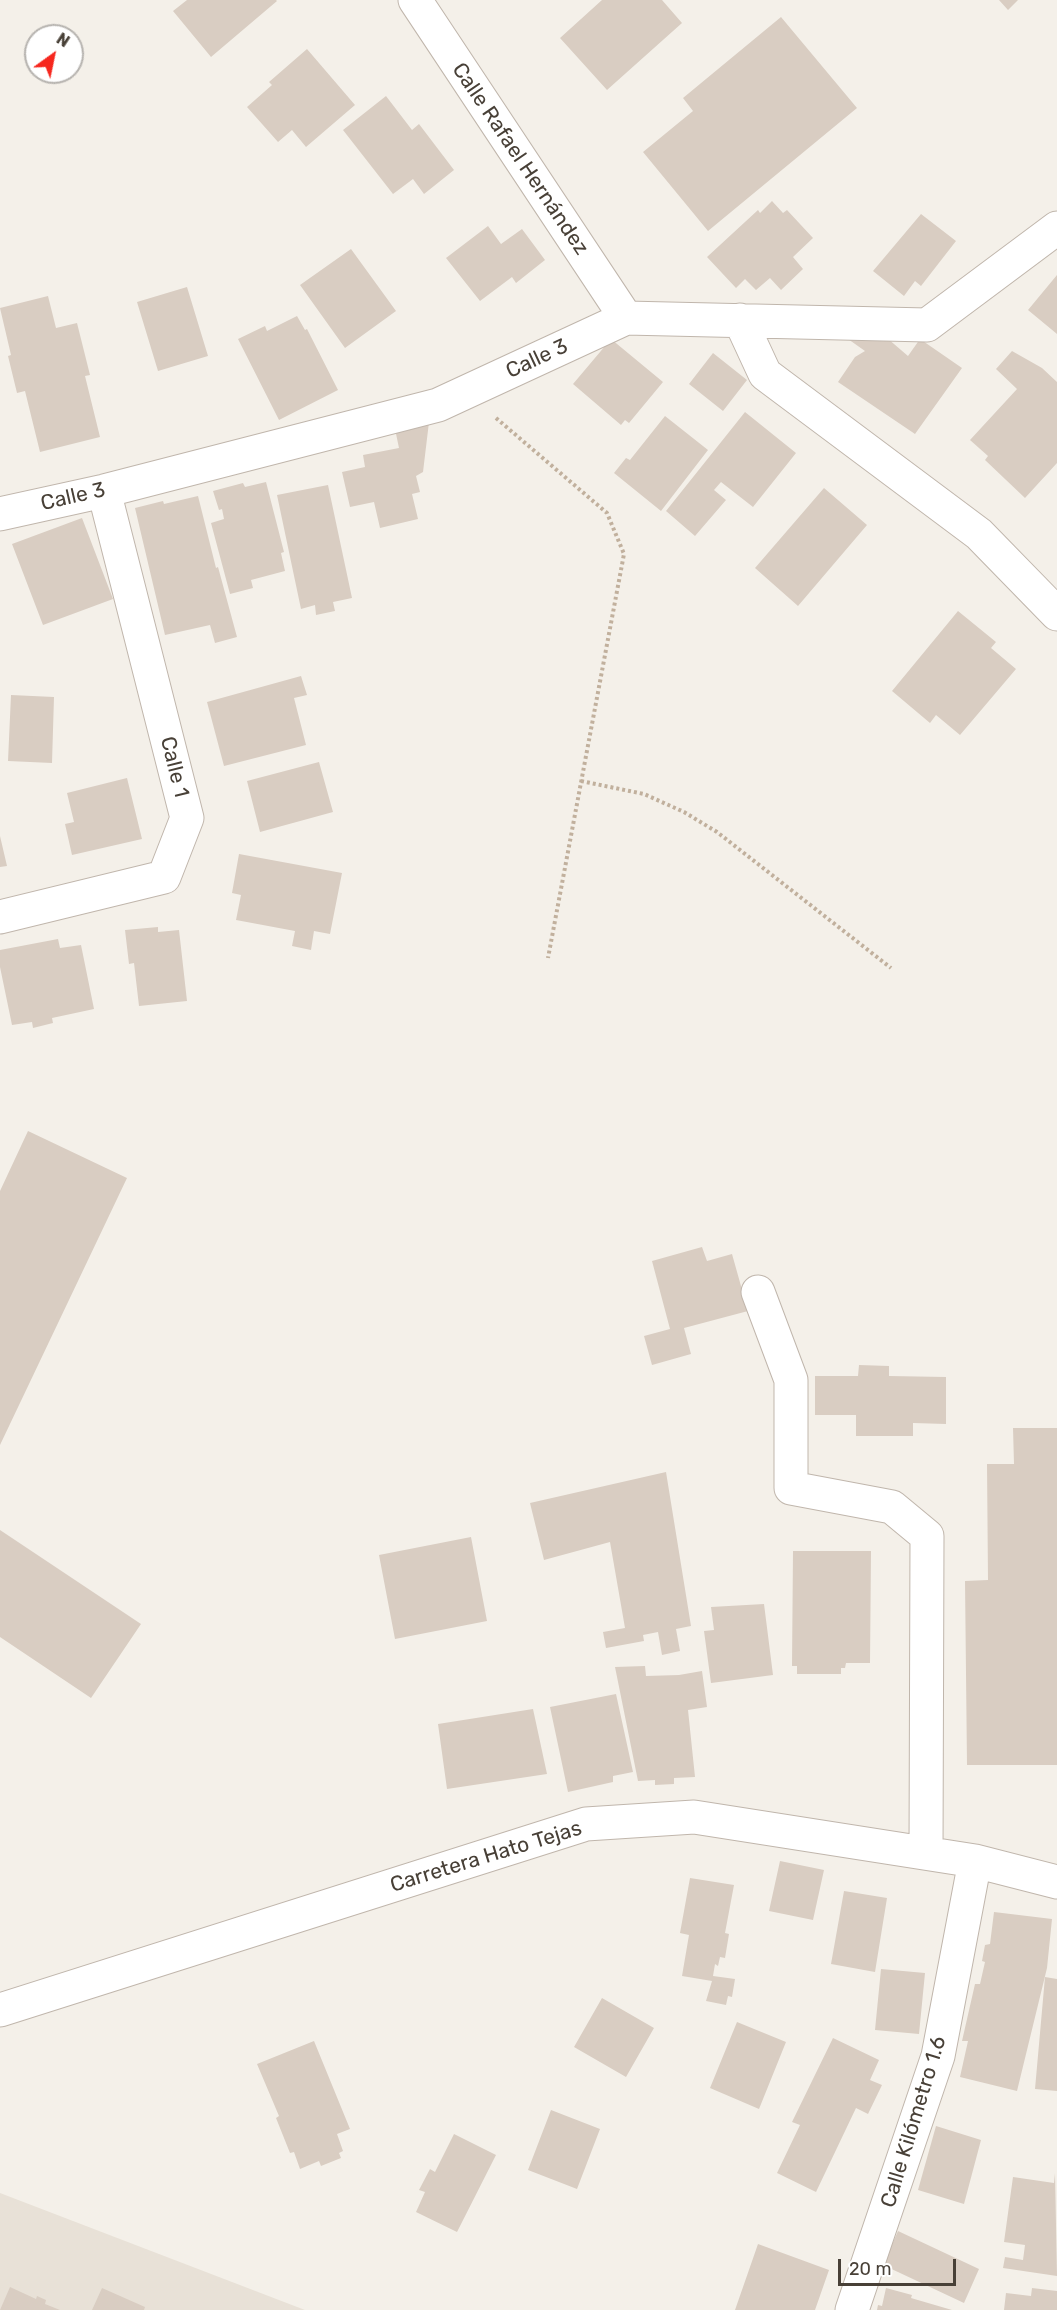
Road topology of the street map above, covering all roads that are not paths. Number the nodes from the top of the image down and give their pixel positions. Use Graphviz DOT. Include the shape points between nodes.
graph roads {
  1 [pos="415,0"];
  2 [pos="1057,228"];
  3 [pos="626,318"];
  4 [pos="740,320"];
  5 [pos="104,491"];
  6 [pos="0,514"];
  7 [pos="1057,614"];
  8 [pos="0,917"];
  9 [pos="758,1292"];
  10 [pos="926,1853"];
  11 [pos="975,1861"];
  12 [pos="1057,1882"];
  13 [pos="0,2010"];
  14 [pos="852,2310"];
  1 -- 3 [label="street, Calle Rafael Hernández"];
  2 -- 4 [label="street, Calle 3" via="927,325"];
  3 -- 4 [label="street, Calle 3"];
  3 -- 5 [label="street, Calle 3" via="438,405"];
  4 -- 7 [label="street" via="765,374 979,534"];
  5 -- 6 [label="street, Calle 3"];
  5 -- 8 [label="street, Calle 1" via="187,818 164,877"];
  9 -- 10 [label="street" via="791,1380 791,1488 892,1507 927,1536"];
  10 -- 11 [label="street, Carretera Hato Tejas"];
  10 -- 13 [label="street, Carretera Hato Tejas" via="694,1817 586,1824"];
  11 -- 12 [label="street, Carretera Hato Tejas"];
  11 -- 14 [label="street, Calle Kilómetro 1.6" via="938,2056"];
}
